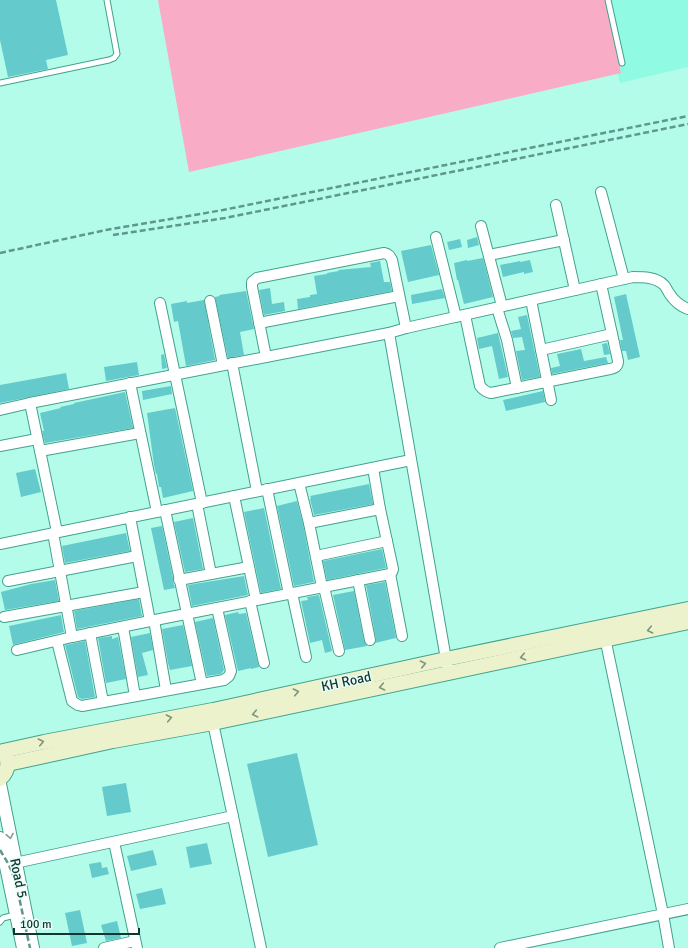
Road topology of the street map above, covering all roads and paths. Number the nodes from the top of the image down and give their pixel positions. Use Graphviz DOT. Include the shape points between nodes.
graph roads {
  1 [pos="107,0"];
  2 [pos="608,0"];
  3 [pos="622,63"];
  4 [pos="0,83"];
  5 [pos="601,192"];
  6 [pos="556,205"];
  7 [pos="481,226"];
  8 [pos="436,237"];
  9 [pos="564,240"];
  10 [pos="489,255"];
  11 [pos="624,279"];
  12 [pos="601,284"];
  13 [pos="575,290"];
  14 [pos="399,296"];
  15 [pos="531,300"];
  16 [pos="210,301"];
  17 [pos="160,303"];
  18 [pos="500,307"];
  19 [pos="688,309"];
  20 [pos="460,316"];
  21 [pos="259,323"];
  22 [pos="406,328"];
  23 [pos="389,333"];
  24 [pos="612,334"];
  25 [pos="541,350"];
  26 [pos="266,357"];
  27 [pos="227,364"];
  28 [pos="175,374"];
  29 [pos="546,382"];
  30 [pos="130,383"];
  31 [pos="517,388"];
  32 [pos="551,400"];
  33 [pos="30,403"];
  34 [pos="0,410"];
  35 [pos="140,433"];
  36 [pos="37,439"];
  37 [pos="0,446"];
  38 [pos="40,451"];
  39 [pos="411,460"];
  40 [pos="373,468"];
  41 [pos="299,483"];
  42 [pos="262,490"];
  43 [pos="234,496"];
  44 [pos="200,503"];
  45 [pos="380,509"];
  46 [pos="161,511"];
  47 [pos="130,517"];
  48 [pos="309,523"];
  49 [pos="55,533"];
  50 [pos="387,541"];
  51 [pos="0,544"];
  52 [pos="137,556"];
  53 [pos="316,556"];
  54 [pos="249,567"];
  55 [pos="60,571"];
  56 [pos="211,574"];
  57 [pos="390,574"];
  58 [pos="179,580"];
  59 [pos="358,580"];
  60 [pos="8,581"];
  61 [pos="323,587"];
  62 [pos="144,592"];
  63 [pos="291,593"];
  64 [pos="253,601"];
  65 [pos="66,606"];
  66 [pos="217,608"];
  67 [pos="688,610"];
  68 [pos="186,614"];
  69 [pos="4,617"];
  70 [pos="152,621"];
  71 [pos="688,622"];
  72 [pos="123,627"];
  73 [pos="604,633"];
  74 [pos="90,634"];
  75 [pos="402,636"];
  76 [pos="72,637"];
  77 [pos="370,640"];
  78 [pos="57,641"];
  79 [pos="17,650"];
  80 [pos="339,651"];
  81 [pos="306,657"];
  82 [pos="264,663"];
  83 [pos="448,666"];
  84 [pos="202,684"];
  85 [pos="166,690"];
  86 [pos="135,696"];
  87 [pos="103,702"];
  88 [pos="213,722"];
  89 [pos="4,754"];
  90 [pos="0,779"];
  91 [pos="0,784"];
  92 [pos="233,816"];
  93 [pos="0,838"];
  94 [pos="114,842"];
  95 [pos="15,863"];
  96 [pos="688,909"];
  97 [pos="663,914"];
  98 [pos="16,915"];
  99 [pos="1,919"];
  100 [pos="136,944"];
  101 [pos="517,946"];
  102 [pos="23,948"];
  103 [pos="33,948"];
  104 [pos="104,948"];
  105 [pos="261,948"];
  106 [pos="500,948"];
  107 [pos="669,948"];
  1 -- 4 [label="lane" via="117,54 114,58"];
  2 -- 3 [label="lane"];
  5 -- 11 [label="street"];
  6 -- 9 [label="street"];
  7 -- 10 [label="street"];
  8 -- 20 [label="street"];
  9 -- 10 [label="street"];
  9 -- 13 [label="street"];
  10 -- 18 [label="street"];
  11 -- 12 [label="street"];
  11 -- 19 [label="street" via="654,279 664,284 677,304"];
  12 -- 13 [label="street"];
  12 -- 24 [label="street"];
  13 -- 15 [label="street"];
  14 -- 21 [label="street"];
  14 -- 21 [label="street" via="391,256 388,254 324,264 257,278 252,282"];
  14 -- 22 [label="street"];
  15 -- 18 [label="street"];
  15 -- 25 [label="street"];
  16 -- 27 [label="street"];
  17 -- 28 [label="street"];
  18 -- 20 [label="street"];
  18 -- 31 [label="street"];
  20 -- 22 [label="street"];
  20 -- 31 [label="street" via="483,390 491,393"];
  21 -- 26 [label="street"];
  22 -- 23 [label="street"];
  23 -- 26 [label="street"];
  23 -- 39 [label="street"];
  24 -- 25 [label="street"];
  24 -- 29 [label="street" via="618,361 615,368"];
  25 -- 29 [label="street"];
  26 -- 27 [label="street"];
  27 -- 28 [label="street"];
  27 -- 42 [label="street"];
  28 -- 30 [label="street"];
  28 -- 44 [label="street"];
  29 -- 31 [label="street"];
  29 -- 32 [label="street"];
  30 -- 33 [label="street"];
  30 -- 35 [label="street"];
  33 -- 34 [label="street"];
  33 -- 36 [label="street"];
  35 -- 38 [label="street"];
  35 -- 46 [label="street"];
  36 -- 37 [label="street"];
  36 -- 38 [label="street"];
  38 -- 49 [label="street"];
  39 -- 40 [label="street"];
  39 -- 83 [label="street"];
  40 -- 41 [label="street"];
  40 -- 45 [label="street"];
  41 -- 42 [label="street"];
  41 -- 48 [label="street"];
  42 -- 43 [label="street"];
  42 -- 63 [label="street"];
  43 -- 44 [label="street"];
  43 -- 54 [label="street"];
  44 -- 46 [label="street"];
  44 -- 56 [label="street"];
  45 -- 48 [label="street"];
  45 -- 50 [label="street"];
  46 -- 47 [label="street"];
  46 -- 58 [label="street"];
  47 -- 49 [label="street"];
  47 -- 52 [label="street"];
  48 -- 53 [label="street"];
  49 -- 51 [label="street"];
  49 -- 55 [label="street"];
  50 -- 53 [label="street"];
  50 -- 57 [label="street" via="393,569"];
  52 -- 55 [label="street"];
  52 -- 62 [label="street"];
  53 -- 61 [label="street"];
  54 -- 56 [label="street"];
  54 -- 64 [label="street"];
  55 -- 60 [label="street"];
  55 -- 65 [label="street"];
  56 -- 58 [label="street"];
  57 -- 59 [label="street"];
  57 -- 75 [label="street"];
  58 -- 68 [label="street"];
  59 -- 61 [label="street"];
  59 -- 77 [label="street"];
  61 -- 63 [label="street"];
  61 -- 80 [label="street"];
  62 -- 65 [label="street"];
  62 -- 70 [label="street"];
  63 -- 64 [label="street"];
  63 -- 81 [label="street"];
  64 -- 66 [label="street"];
  64 -- 82 [label="street"];
  65 -- 69 [label="street"];
  65 -- 76 [label="street"];
  66 -- 68 [label="street"];
  66 -- 84 [label="street" via="231,671 227,678"];
  67 -- 73 [label="main road, KH Road"];
  68 -- 70 [label="street"];
  68 -- 84 [label="street"];
  70 -- 72 [label="street"];
  70 -- 85 [label="street"];
  71 -- 73 [label="main road, KH Road, one-way"];
  72 -- 74 [label="street"];
  72 -- 86 [label="street"];
  73 -- 83 [label="main road, KH Road"];
  73 -- 97 [label="street"];
  74 -- 76 [label="street"];
  74 -- 87 [label="street"];
  76 -- 78 [label="street"];
  78 -- 79 [label="street"];
  78 -- 87 [label="street" via="72,701 82,706"];
  83 -- 88 [label="main road, KH Road, one-way"];
  89 -- 83 [label="main road, KH Road, one-way" via="44,742"];
  84 -- 85 [label="street"];
  85 -- 86 [label="street"];
  86 -- 87 [label="street"];
  88 -- 89 [label="main road, KH Road" via="113,741"];
  88 -- 92 [label="street"];
  89 -- 90 [label="main road" via="5,773"];
  91 -- 95 [label="street, Road 5, one-way"];
  92 -- 94 [label="street"];
  92 -- 105 [label="street"];
  93 -- 98 [label="street, Road 5"];
  94 -- 95 [label="street"];
  94 -- 100 [label="street"];
  95 -- 103 [label="street, Road 5"];
  96 -- 97 [label="street"];
  97 -- 101 [label="street"];
  97 -- 107 [label="street"];
  98 -- 99 [label="lane"];
  98 -- 102 [label="street, Road 5"];
  100 -- 104 [label="street"];
  101 -- 106 [label="street"];
}
